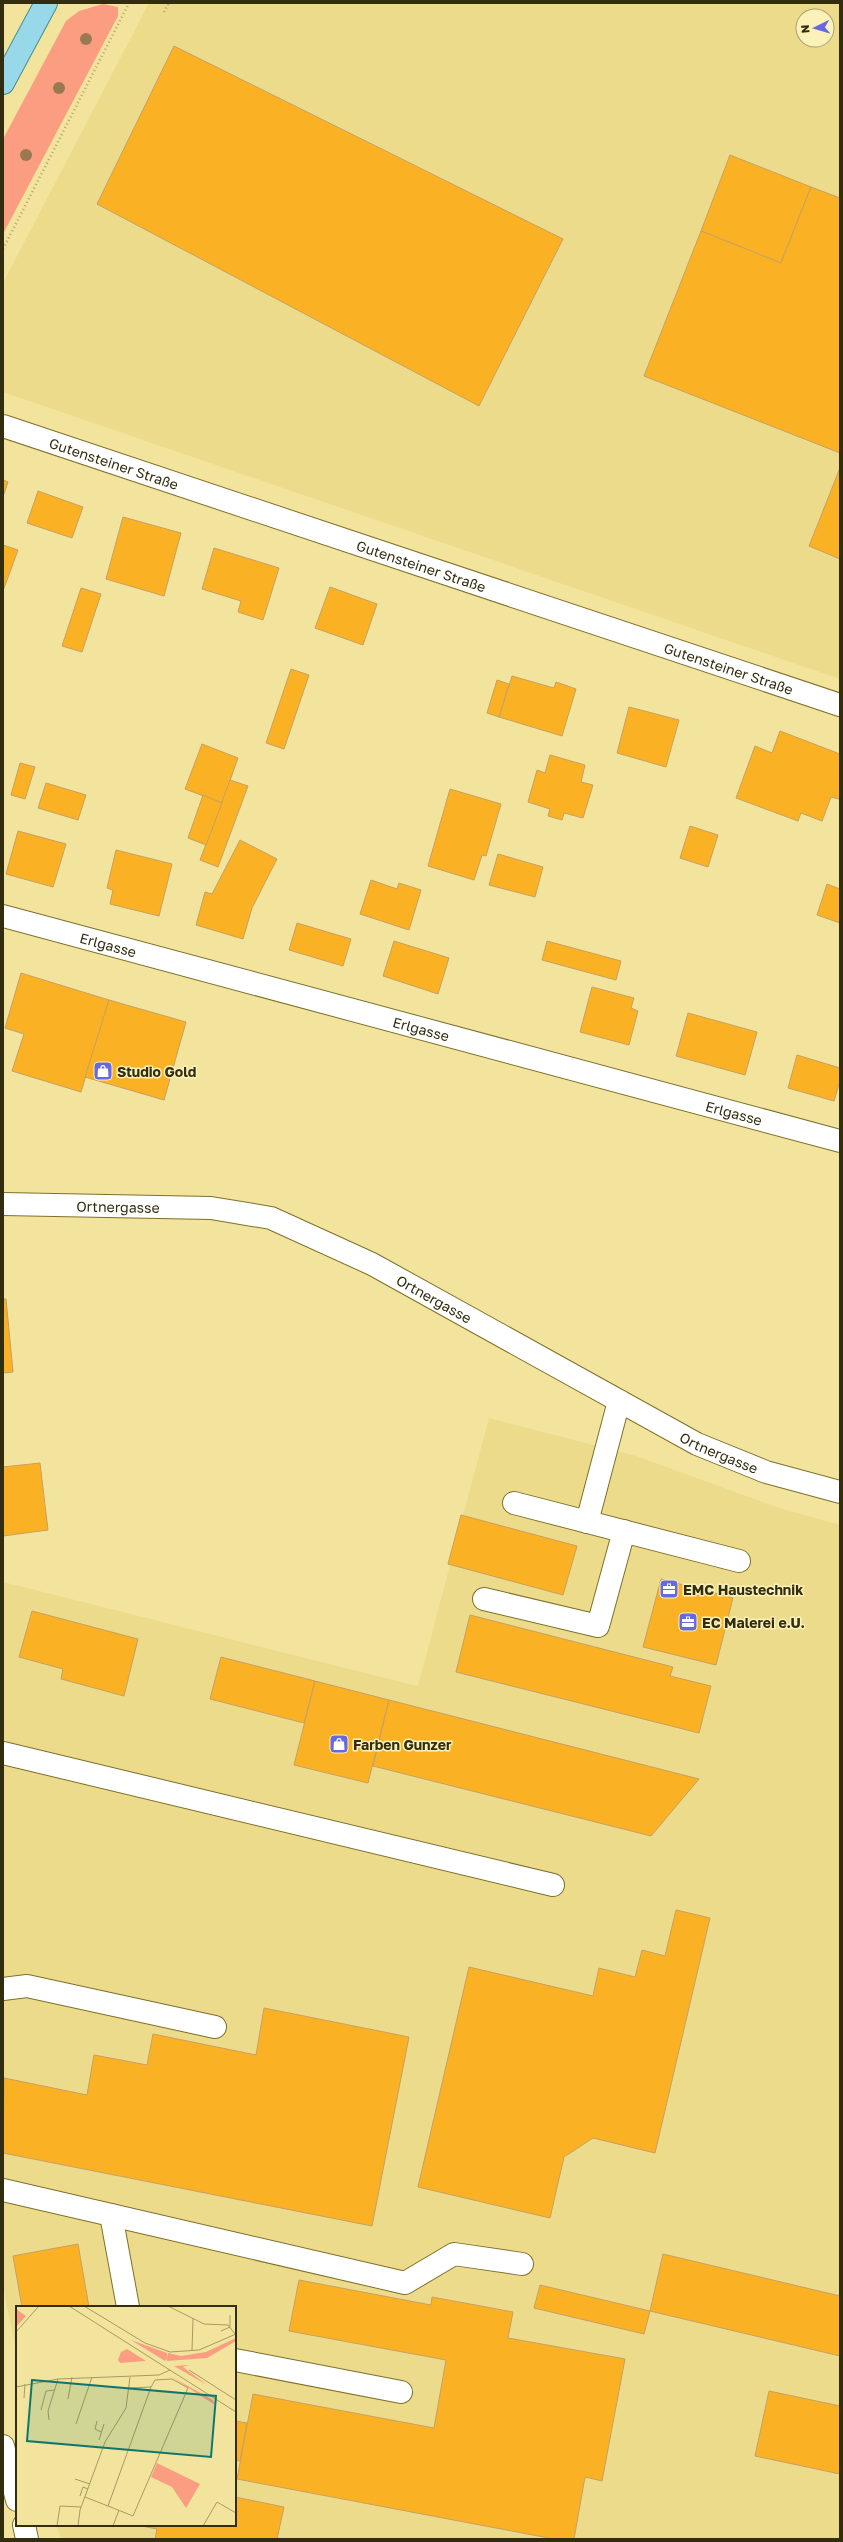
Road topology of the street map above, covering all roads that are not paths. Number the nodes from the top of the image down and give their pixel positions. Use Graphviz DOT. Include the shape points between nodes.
graph roads {
  1 [pos="46,3"];
  2 [pos="3,83"];
  3 [pos="3,426"];
  4 [pos="840,705"];
  5 [pos="3,916"];
  6 [pos="840,1141"];
  7 [pos="3,1204"];
  8 [pos="619,1401"];
  9 [pos="840,1492"];
  10 [pos="514,1503"];
  11 [pos="587,1522"];
  12 [pos="624,1531"];
  13 [pos="739,1561"];
  14 [pos="484,1599"];
  15 [pos="3,1753"];
  16 [pos="553,1885"];
  17 [pos="3,1989"];
  18 [pos="215,2027"];
  19 [pos="3,2190"];
  20 [pos="111,2215"];
  21 [pos="522,2264"];
  22 [pos="128,2306"];
  23 [pos="236,2360"];
  24 [pos="401,2392"];
  25 [pos="3,2446"];
  26 [pos="16,2496"];
  27 [pos="24,2526"];
  28 [pos="27,2539"];
  1 -- 2 [label="main road"];
  3 -- 4 [label="street, Gutensteiner Straße"];
  5 -- 6 [label="street, Erlgasse"];
  7 -- 8 [label="street, Ortnergasse" via="210,1208 271,1218 372,1264"];
  8 -- 9 [label="street, Ortnergasse" via="697,1444 766,1472"];
  8 -- 11 [label="street"];
  10 -- 11 [label="street"];
  11 -- 12 [label="street"];
  12 -- 13 [label="street"];
  12 -- 14 [label="street" via="598,1626"];
  15 -- 16 [label="street"];
  17 -- 18 [label="street" via="27,1986"];
  19 -- 20 [label="street"];
  20 -- 21 [label="street" via="405,2283 454,2254"];
  20 -- 22 [label="street"];
  23 -- 24 [label="street"];
  25 -- 26 [label="street"];
  27 -- 28 [label="street"];
}
